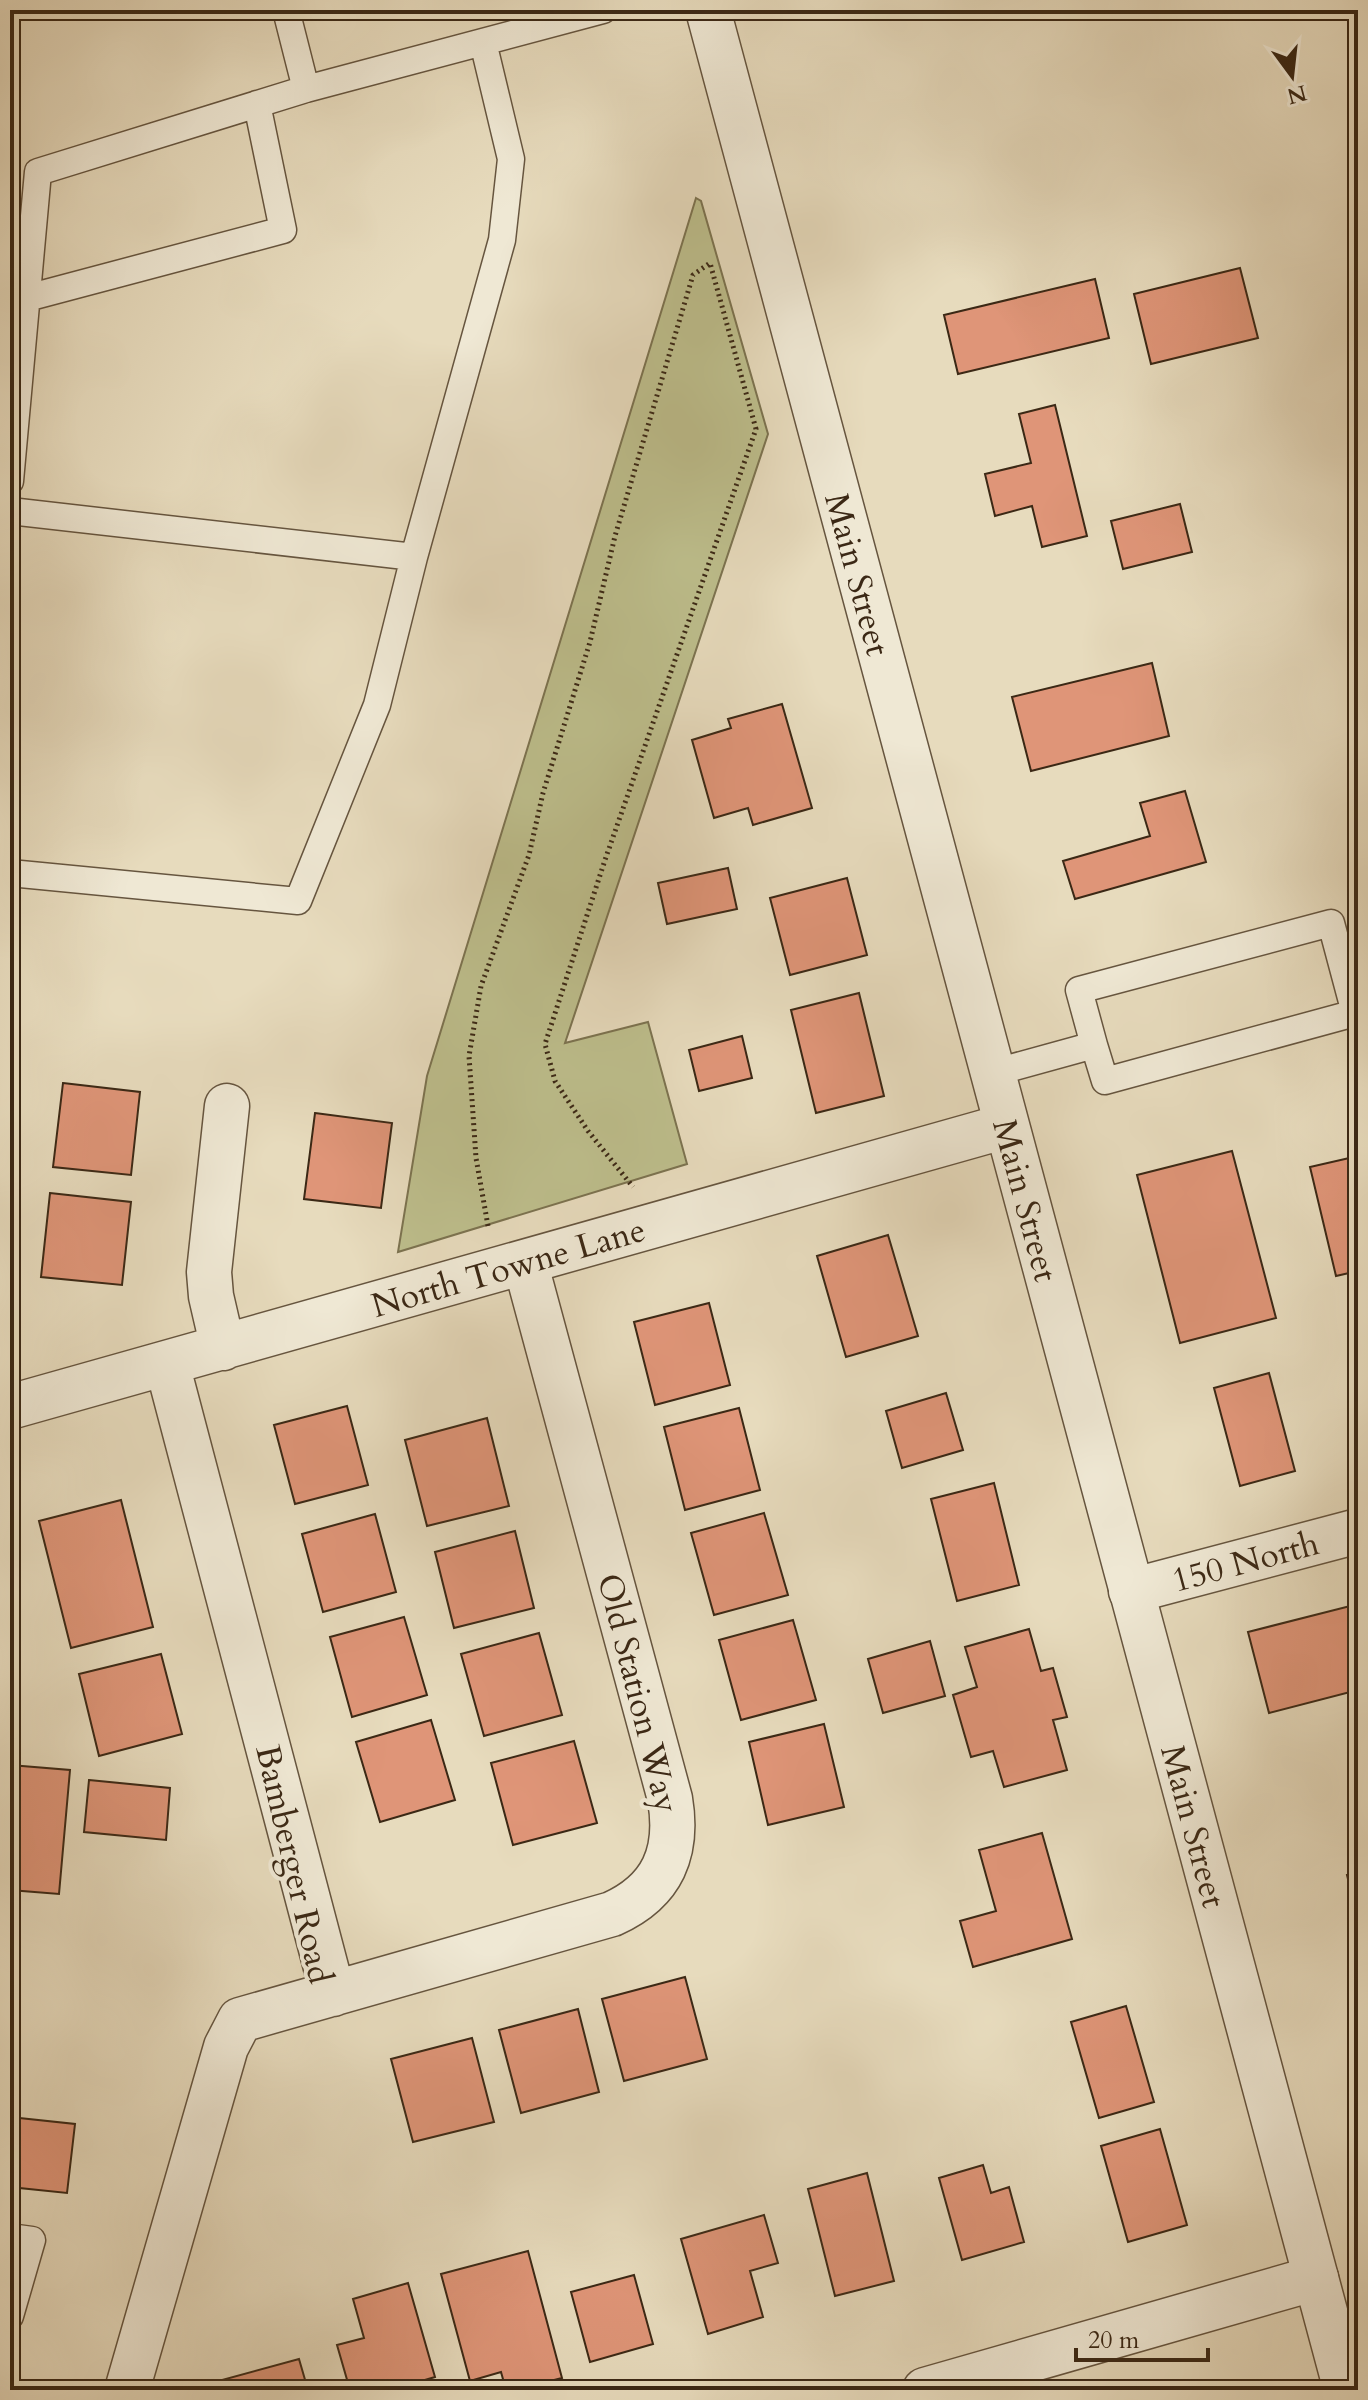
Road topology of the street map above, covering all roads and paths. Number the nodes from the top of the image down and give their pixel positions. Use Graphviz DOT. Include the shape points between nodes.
graph roads {
  1 [pos="286,10"];
  2 [pos="603,10"];
  3 [pos="708,10"];
  4 [pos="483,42"];
  5 [pos="306,89"];
  6 [pos="257,104"];
  7 [pos="27,298"];
  8 [pos="10,481"];
  9 [pos="10,511"];
  10 [pos="414,557"];
  11 [pos="10,873"];
  12 [pos="1094,1045"];
  13 [pos="992,1073"];
  14 [pos="227,1106"];
  15 [pos="1006,1126"];
  16 [pos="636,1191"];
  17 [pos="489,1231"];
  18 [pos="525,1262"];
  19 [pos="223,1348"];
  20 [pos="167,1364"];
  21 [pos="10,1407"];
  22 [pos="1358,1531"];
  23 [pos="1131,1591"];
  24 [pos="333,1994"];
  25 [pos="10,2237"];
  26 [pos="1316,2278"];
  27 [pos="10,2316"];
  28 [pos="127,2390"];
  29 [pos="925,2390"];
  30 [pos="1346,2390"];
  1 -- 5 [label="lane"];
  2 -- 4 [label="lane"];
  3 -- 13 [label="street, Main Street"];
  4 -- 5 [label="lane"];
  4 -- 10 [label="lane" via="511,159 502,240"];
  5 -- 6 [label="lane"];
  6 -- 7 [label="lane" via="38,172"];
  6 -- 7 [label="lane" via="283,230"];
  7 -- 8 [label="lane"];
  9 -- 10 [label="lane"];
  10 -- 11 [label="lane" via="377,705 298,901"];
  12 -- 12 [label="lane" via="1079,990 1331,923 1355,1013 1105,1081"];
  12 -- 13 [label="lane"];
  13 -- 15 [label="street, Main Street"];
  14 -- 19 [label="street" via="209,1272"];
  15 -- 18 [label="street, North Towne Lane"];
  15 -- 23 [label="street, Main Street"];
  16 -- 17 [label="path" via="555,1081 545,1044 756,429 710,263 693,275 684,302 529,855 481,986 469,1056 476,1158"];
  18 -- 19 [label="street, North Towne Lane"];
  18 -- 24 [label="street, Old Station Way" via="670,1799 675,1834 671,1851 643,1895 612,1914"];
  19 -- 20 [label="street, North Towne Lane"];
  20 -- 21 [label="street, North Towne Lane"];
  20 -- 24 [label="street, Bamberger Road"];
  22 -- 23 [label="street, 150 North"];
  23 -- 26 [label="street, Main Street"];
  24 -- 28 [label="street, Bamberger Road" via="240,2020 226,2047"];
  25 -- 27 [label="lane" via="32,2240"];
  26 -- 29 [label="street"];
  26 -- 30 [label="street, Main Street"];
}
